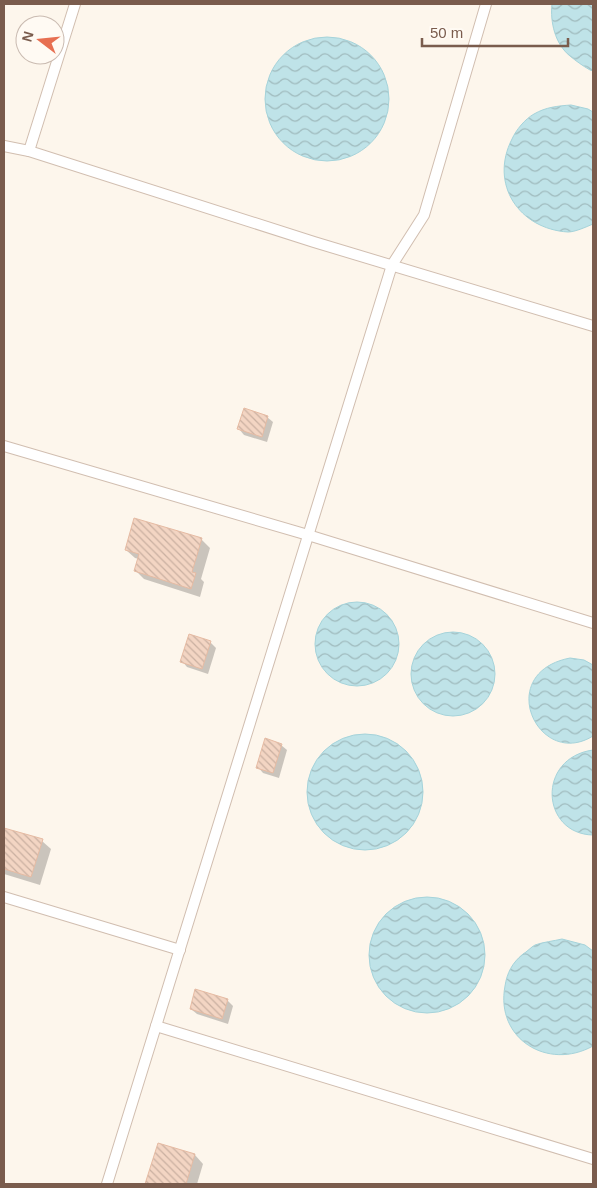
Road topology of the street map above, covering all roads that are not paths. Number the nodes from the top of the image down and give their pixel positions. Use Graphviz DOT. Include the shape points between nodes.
graph roads {
  1 [pos="75,4"];
  2 [pos="486,4"];
  3 [pos="4,146"];
  4 [pos="29,151"];
  5 [pos="392,265"];
  6 [pos="593,326"];
  7 [pos="4,446"];
  8 [pos="308,535"];
  9 [pos="593,623"];
  10 [pos="4,897"];
  11 [pos="180,950"];
  12 [pos="156,1026"];
  13 [pos="593,1158"];
  14 [pos="107,1184"];
  1 -- 4 [label="lane"];
  2 -- 5 [label="lane" via="424,215"];
  3 -- 4 [label="lane"];
  4 -- 5 [label="lane"];
  5 -- 6 [label="lane"];
  5 -- 8 [label="lane"];
  7 -- 8 [label="lane"];
  8 -- 9 [label="lane"];
  8 -- 11 [label="lane"];
  10 -- 11 [label="lane"];
  11 -- 12 [label="lane"];
  12 -- 13 [label="lane"];
  12 -- 14 [label="lane"];
}
